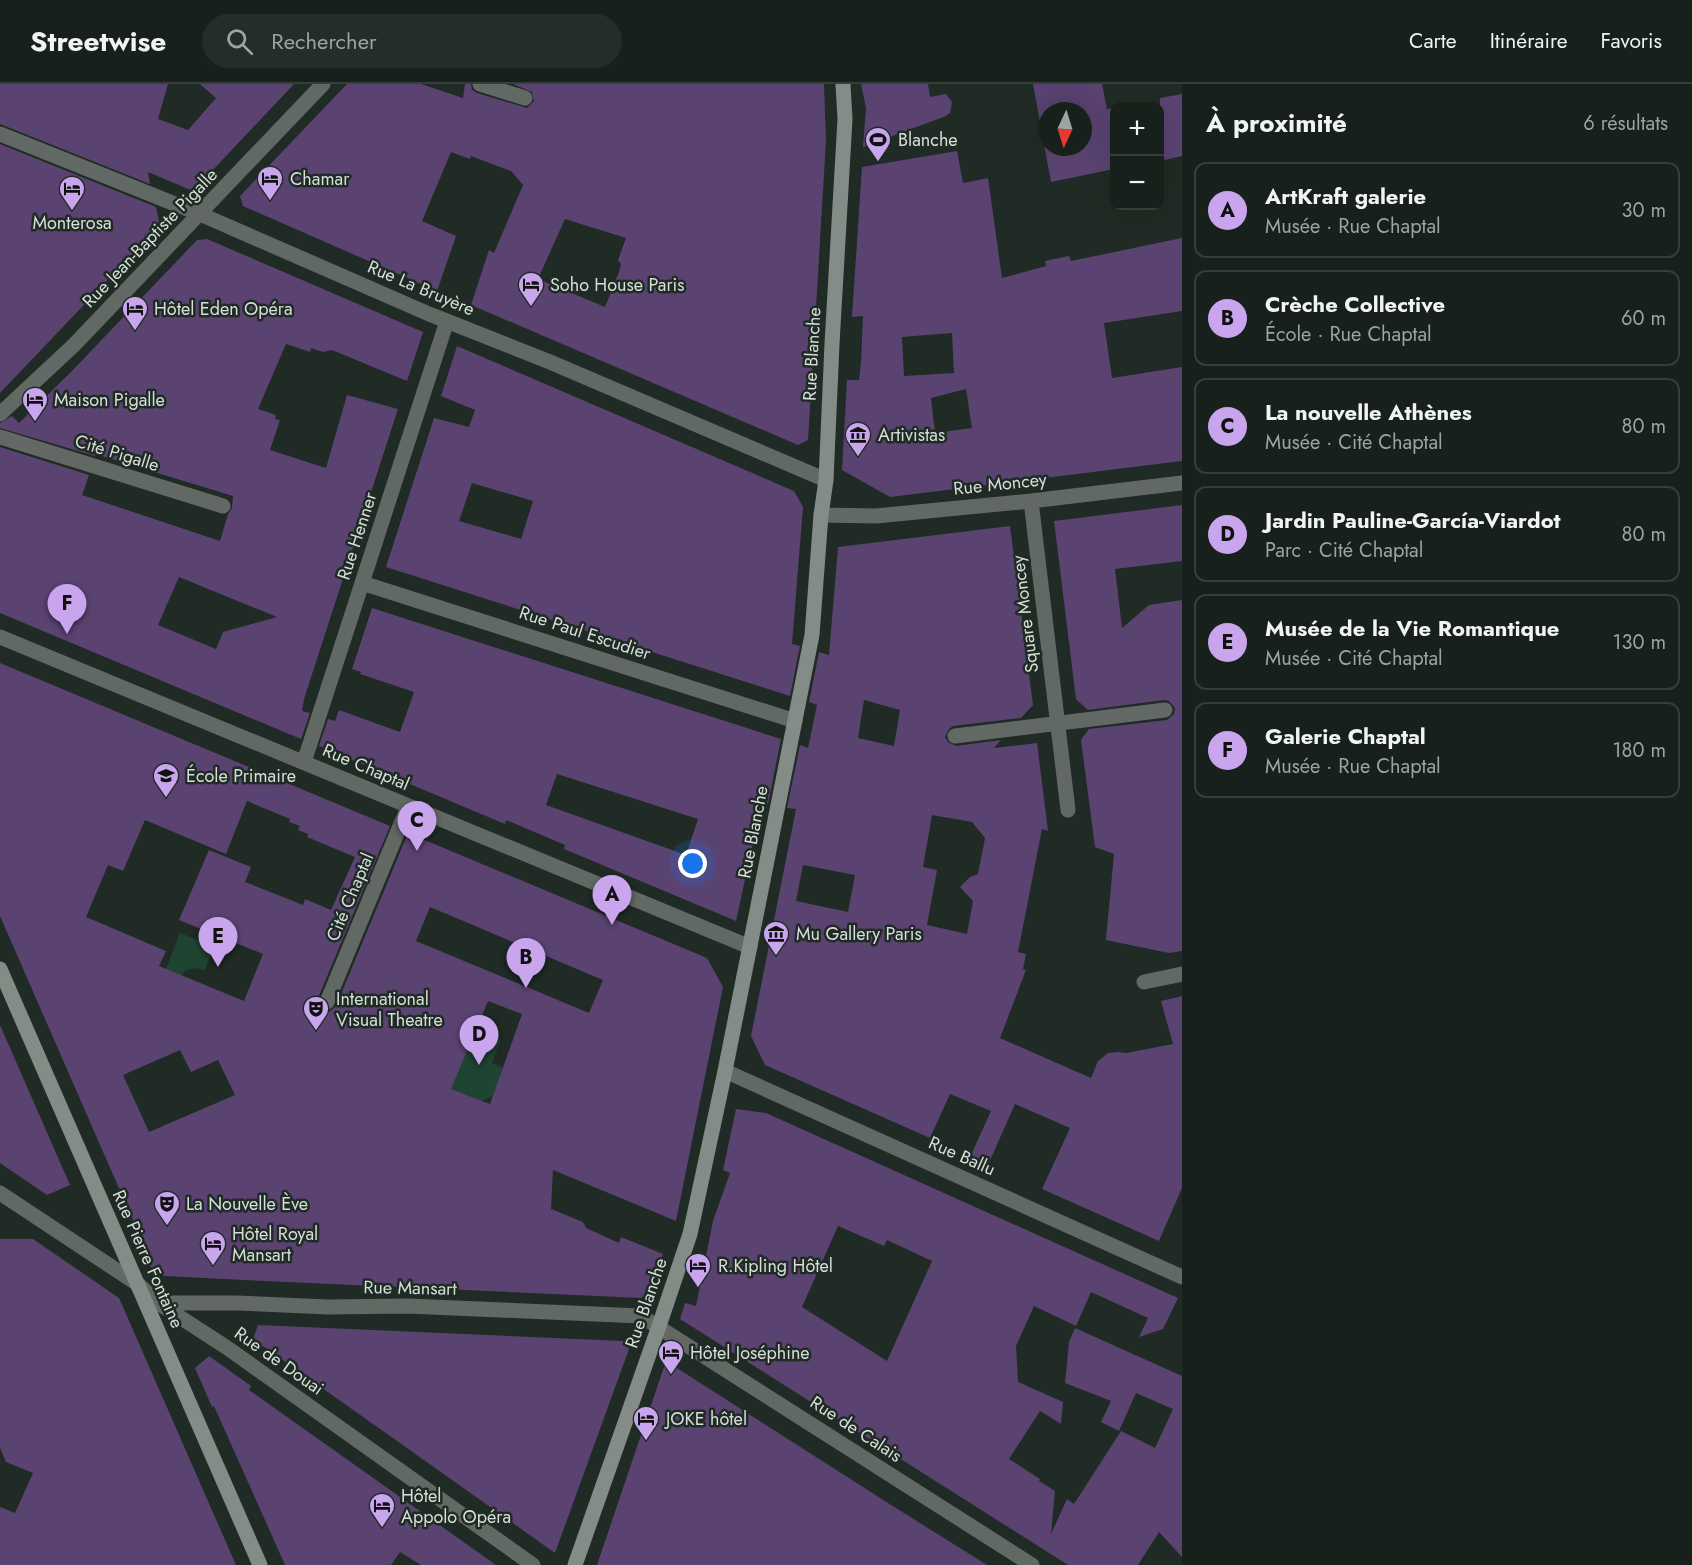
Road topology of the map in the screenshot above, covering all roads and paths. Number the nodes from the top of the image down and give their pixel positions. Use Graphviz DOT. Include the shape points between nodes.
graph roads {
  1 [pos="323,84"];
  2 [pos="480,84"];
  3 [pos="843,84"];
  4 [pos="525,98"];
  5 [pos="0,134"];
  6 [pos="200,214"];
  7 [pos="447,321"];
  8 [pos="0,414"];
  9 [pos="0,437"];
  10 [pos="826,480"];
  11 [pos="1182,483"];
  12 [pos="1030,501"];
  13 [pos="223,506"];
  14 [pos="821,515"];
  15 [pos="362,583"];
  16 [pos="0,637"];
  17 [pos="1165,710"];
  18 [pos="795,721"];
  19 [pos="1057,723"];
  20 [pos="955,736"];
  21 [pos="304,762"];
  22 [pos="408,807"];
  23 [pos="1068,810"];
  24 [pos="750,947"];
  25 [pos="0,969"];
  26 [pos="1182,974"];
  27 [pos="1144,982"];
  28 [pos="327,1002"];
  29 [pos="725,1071"];
  30 [pos="0,1193"];
  31 [pos="1182,1277"];
  32 [pos="139,1286"];
  33 [pos="158,1303"];
  34 [pos="659,1326"];
  35 [pos="260,1565"];
  36 [pos="533,1565"];
  37 [pos="575,1565"];
  38 [pos="1032,1565"];
  1 -- 6 [label="street, Rue Jean-Baptiste Pigalle"];
  2 -- 4 [label="street"];
  3 -- 10 [label="street, Rue Blanche" via="845,119"];
  5 -- 6 [label="street, Rue La Bruyère"];
  6 -- 7 [label="street, Rue La Bruyère"];
  6 -- 8 [label="street, Rue Jean-Baptiste Pigalle" via="74,345"];
  7 -- 10 [label="street, Rue La Bruyère"];
  7 -- 15 [label="street, Rue Henner"];
  9 -- 13 [label="street, Cité Pigalle"];
  10 -- 14 [label="street, Rue Blanche"];
  11 -- 12 [label="street, Rue Moncey"];
  12 -- 14 [label="street, Rue Moncey" via="876,516"];
  12 -- 19 [label="street, Square Moncey"];
  14 -- 18 [label="street, Rue Blanche" via="812,636"];
  15 -- 18 [label="street, Rue Paul Escudier"];
  15 -- 21 [label="street, Rue Henner"];
  16 -- 21 [label="street, Rue Chaptal"];
  17 -- 19 [label="street"];
  18 -- 24 [label="street, Rue Blanche"];
  19 -- 20 [label="street"];
  19 -- 23 [label="street, Square Moncey"];
  21 -- 22 [label="street, Rue Chaptal"];
  22 -- 24 [label="street, Rue Chaptal"];
  22 -- 28 [label="street, Cité Chaptal"];
  24 -- 29 [label="street, Rue Blanche"];
  25 -- 32 [label="street, Rue Pierre Fontaine"];
  26 -- 27 [label="street"];
  29 -- 31 [label="street, Rue Ballu"];
  29 -- 34 [label="street, Rue Blanche" via="690,1234"];
  30 -- 32 [label="street, Rue de Douai"];
  32 -- 33 [label="street, Rue de Douai"];
  32 -- 35 [label="street, Rue Pierre Fontaine"];
  33 -- 34 [label="street, Rue Mansart" via="408,1306 606,1314 641,1316"];
  33 -- 36 [label="street, Rue de Douai"];
  34 -- 37 [label="street, Rue Blanche"];
  34 -- 38 [label="street, Rue de Calais"];
}
